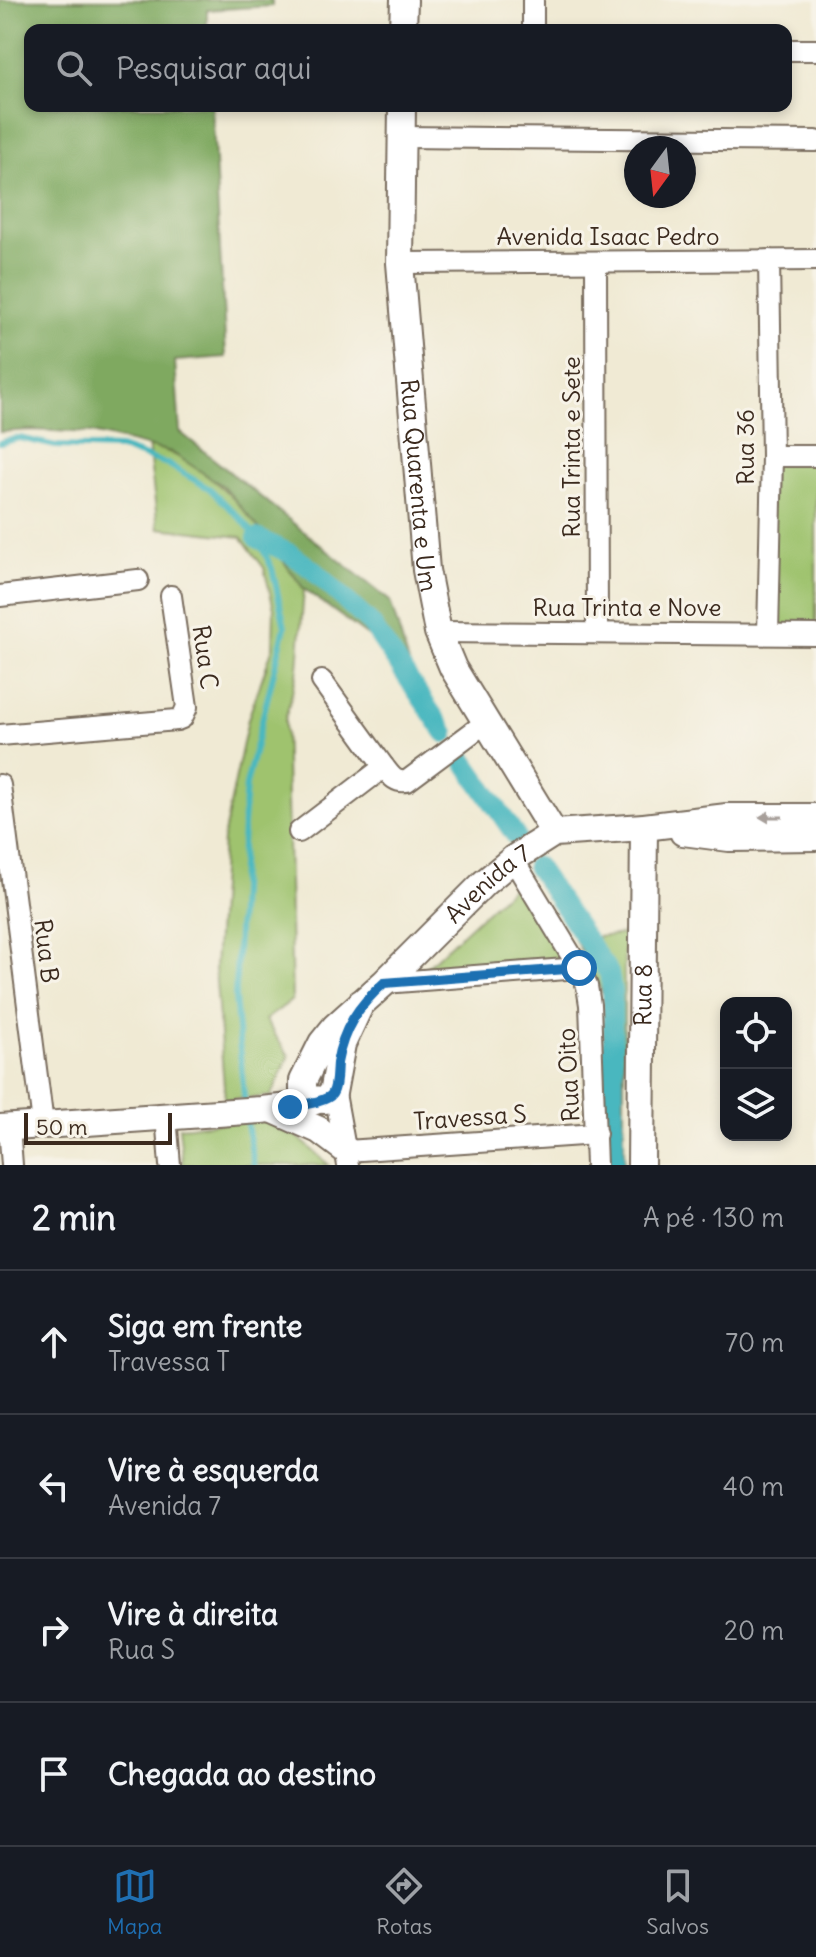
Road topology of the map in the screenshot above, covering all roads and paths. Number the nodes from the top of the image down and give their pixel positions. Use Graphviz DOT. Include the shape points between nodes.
graph roads {
  1 [pos="404,0"];
  2 [pos="533,0"];
  3 [pos="403,24"];
  4 [pos="533,24"];
  5 [pos="792,50"];
  6 [pos="816,50"];
  7 [pos="402,112"];
  8 [pos="402,137"];
  9 [pos="816,141"];
  10 [pos="769,260"];
  11 [pos="816,260"];
  12 [pos="596,262"];
  13 [pos="400,263"];
  14 [pos="772,456"];
  15 [pos="816,456"];
  16 [pos="138,580"];
  17 [pos="0,596"];
  18 [pos="171,596"];
  19 [pos="438,632"];
  20 [pos="597,632"];
  21 [pos="768,634"];
  22 [pos="816,635"];
  23 [pos="322,681"];
  24 [pos="485,723"];
  25 [pos="0,735"];
  26 [pos="384,767"];
  27 [pos="0,785"];
  28 [pos="816,817"];
  29 [pos="644,827"];
  30 [pos="299,832"];
  31 [pos="554,833"];
  32 [pos="816,837"];
  33 [pos="513,859"];
  34 [pos="579,968"];
  35 [pos="384,983"];
  36 [pos="319,1088"];
  37 [pos="266,1110"];
  38 [pos="166,1116"];
  39 [pos="43,1124"];
  40 [pos="4,1127"];
  41 [pos="596,1134"];
  42 [pos="347,1158"];
  43 [pos="12,1165"];
  44 [pos="170,1165"];
  45 [pos="596,1165"];
  46 [pos="641,1165"];
  1 -- 3 [label="street"];
  2 -- 4 [label="street"];
  5 -- 6 [label="street"];
  7 -- 8 [label="street, Rua Quarenta e Um"];
  8 -- 9 [label="street"];
  8 -- 13 [label="street, Rua Quarenta e Um"];
  10 -- 11 [label="street, Avenida Isaac Pedro"];
  10 -- 12 [label="street, Avenida Isaac Pedro"];
  10 -- 14 [label="street, Rua 36"];
  12 -- 13 [label="street, Avenida Isaac Pedro"];
  12 -- 20 [label="street, Rua Trinta e Sete"];
  13 -- 19 [label="street, Rua Quarenta e Um" via="426,570"];
  14 -- 15 [label="street"];
  14 -- 21 [label="street, Rua 36"];
  16 -- 17 [label="street"];
  18 -- 25 [label="street, Rua C" via="186,713 177,720"];
  19 -- 20 [label="street, Rua Trinta e Nove"];
  19 -- 24 [label="street, Rua Quarenta e Um"];
  20 -- 21 [label="street, Rua Trinta e Nove"];
  21 -- 22 [label="street, Rua Trinta e Nove"];
  23 -- 26 [label="street"];
  24 -- 26 [label="street" via="407,781 394,780"];
  24 -- 31 [label="street, Rua Quarenta e Um"];
  26 -- 30 [label="street"];
  27 -- 39 [label="street, Rua B"];
  28 -- 29 [label="street, Avenida 7, one-way" via="727,817"];
  29 -- 31 [label="street, Avenida 7"];
  29 -- 32 [label="street, Avenida 7" via="729,838"];
  29 -- 46 [label="street, Rua 8"];
  31 -- 33 [label="street, Avenida 7"];
  33 -- 34 [label="street, Rua Oito"];
  33 -- 35 [label="street, Avenida 7"];
  34 -- 35 [label="street"];
  34 -- 41 [label="street, Rua Oito" via="590,1005"];
  35 -- 36 [label="street, Avenida 7" via="329,1034"];
  36 -- 37 [label="street, Avenida 7"];
  36 -- 42 [label="street"];
  37 -- 38 [label="street"];
  37 -- 42 [label="street" via="304,1121"];
  38 -- 39 [label="street"];
  38 -- 44 [label="street"];
  39 -- 40 [label="street"];
  40 -- 43 [label="street"];
  41 -- 42 [label="street, Travessa S"];
  41 -- 45 [label="street, Rua Oito"];
}
